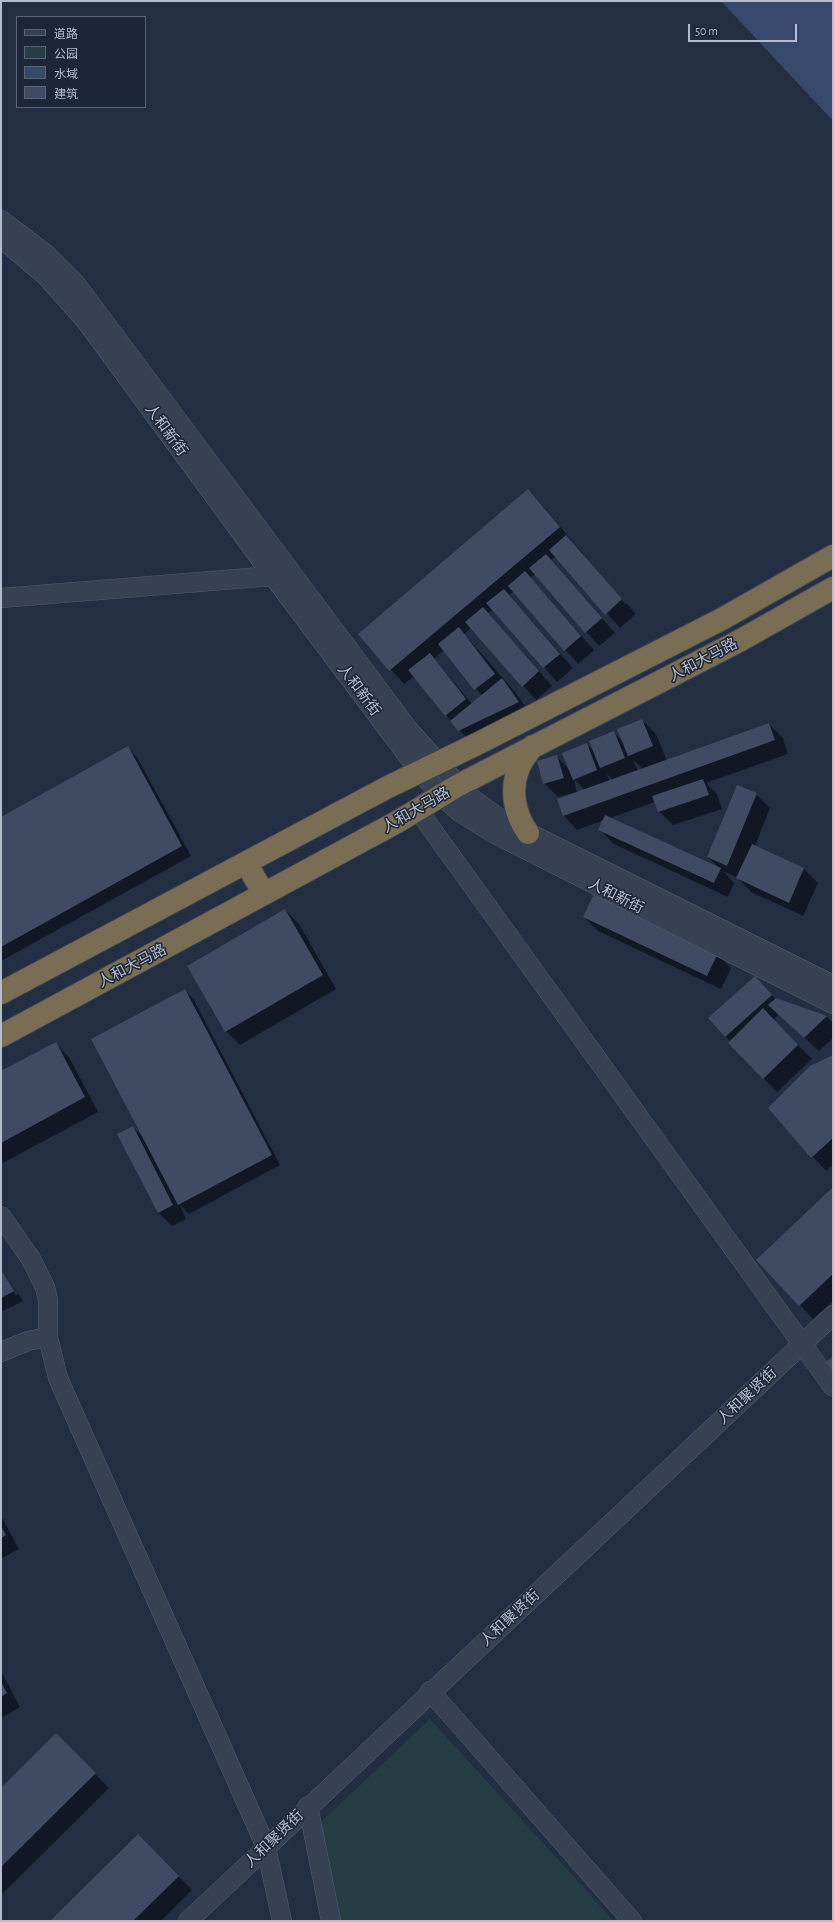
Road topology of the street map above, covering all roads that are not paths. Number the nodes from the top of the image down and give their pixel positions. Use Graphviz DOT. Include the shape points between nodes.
graph roads {
  1 [pos="1,220"];
  2 [pos="1,238"];
  3 [pos="833,556"];
  4 [pos="273,576"];
  5 [pos="833,588"];
  6 [pos="1,598"];
  7 [pos="533,746"];
  8 [pos="429,768"];
  9 [pos="449,790"];
  10 [pos="418,810"];
  11 [pos="528,833"];
  12 [pos="246,862"];
  13 [pos="264,894"];
  14 [pos="833,985"];
  15 [pos="1,993"];
  16 [pos="833,1004"];
  17 [pos="1,1036"];
  18 [pos="1,1216"];
  19 [pos="833,1315"];
  20 [pos="48,1337"];
  21 [pos="802,1344"];
  22 [pos="1,1352"];
  23 [pos="833,1387"];
  24 [pos="430,1691"];
  25 [pos="308,1806"];
  26 [pos="270,1843"];
  27 [pos="188,1921"];
  28 [pos="282,1921"];
  29 [pos="292,1921"];
  30 [pos="331,1921"];
  31 [pos="632,1921"];
  1 -- 8 [label="street, 人和新街" via="37,246 75,283 408,729"];
  2 -- 4 [label="street, 人和新街" via="46,276 86,320"];
  3 -- 8 [label="highway, 人和大马路" via="682,640"];
  4 -- 6 [label="street"];
  4 -- 8 [label="street, 人和新街"];
  5 -- 7 [label="highway, 人和大马路" via="745,638"];
  7 -- 9 [label="highway, 人和大马路"];
  7 -- 11 [label="highway" via="518,770 514,797 517,813"];
  8 -- 9 [label="street, 人和新街"];
  8 -- 12 [label="highway, 人和大马路"];
  9 -- 10 [label="highway, 人和大马路"];
  9 -- 11 [label="street, 人和新街"];
  9 -- 16 [label="street, 人和新街" via="459,812 497,835"];
  10 -- 13 [label="highway, 人和大马路"];
  10 -- 21 [label="street"];
  11 -- 14 [label="street, 人和新街"];
  12 -- 13 [label="highway"];
  12 -- 15 [label="highway, 人和大马路"];
  13 -- 17 [label="highway, 人和大马路"];
  18 -- 20 [label="street" via="31,1259 45,1287 48,1300"];
  19 -- 21 [label="street, 人和聚贤街"];
  20 -- 22 [label="street" via="28,1341"];
  20 -- 26 [label="street" via="58,1378"];
  21 -- 23 [label="street"];
  21 -- 24 [label="street, 人和聚贤街" via="574,1560"];
  24 -- 25 [label="street, 人和聚贤街"];
  24 -- 31 [label="street"];
  25 -- 26 [label="street, 人和聚贤街"];
  25 -- 30 [label="street"];
  26 -- 27 [label="street, 人和聚贤街"];
  26 -- 28 [label="street"];
  26 -- 29 [label="street"];
}
